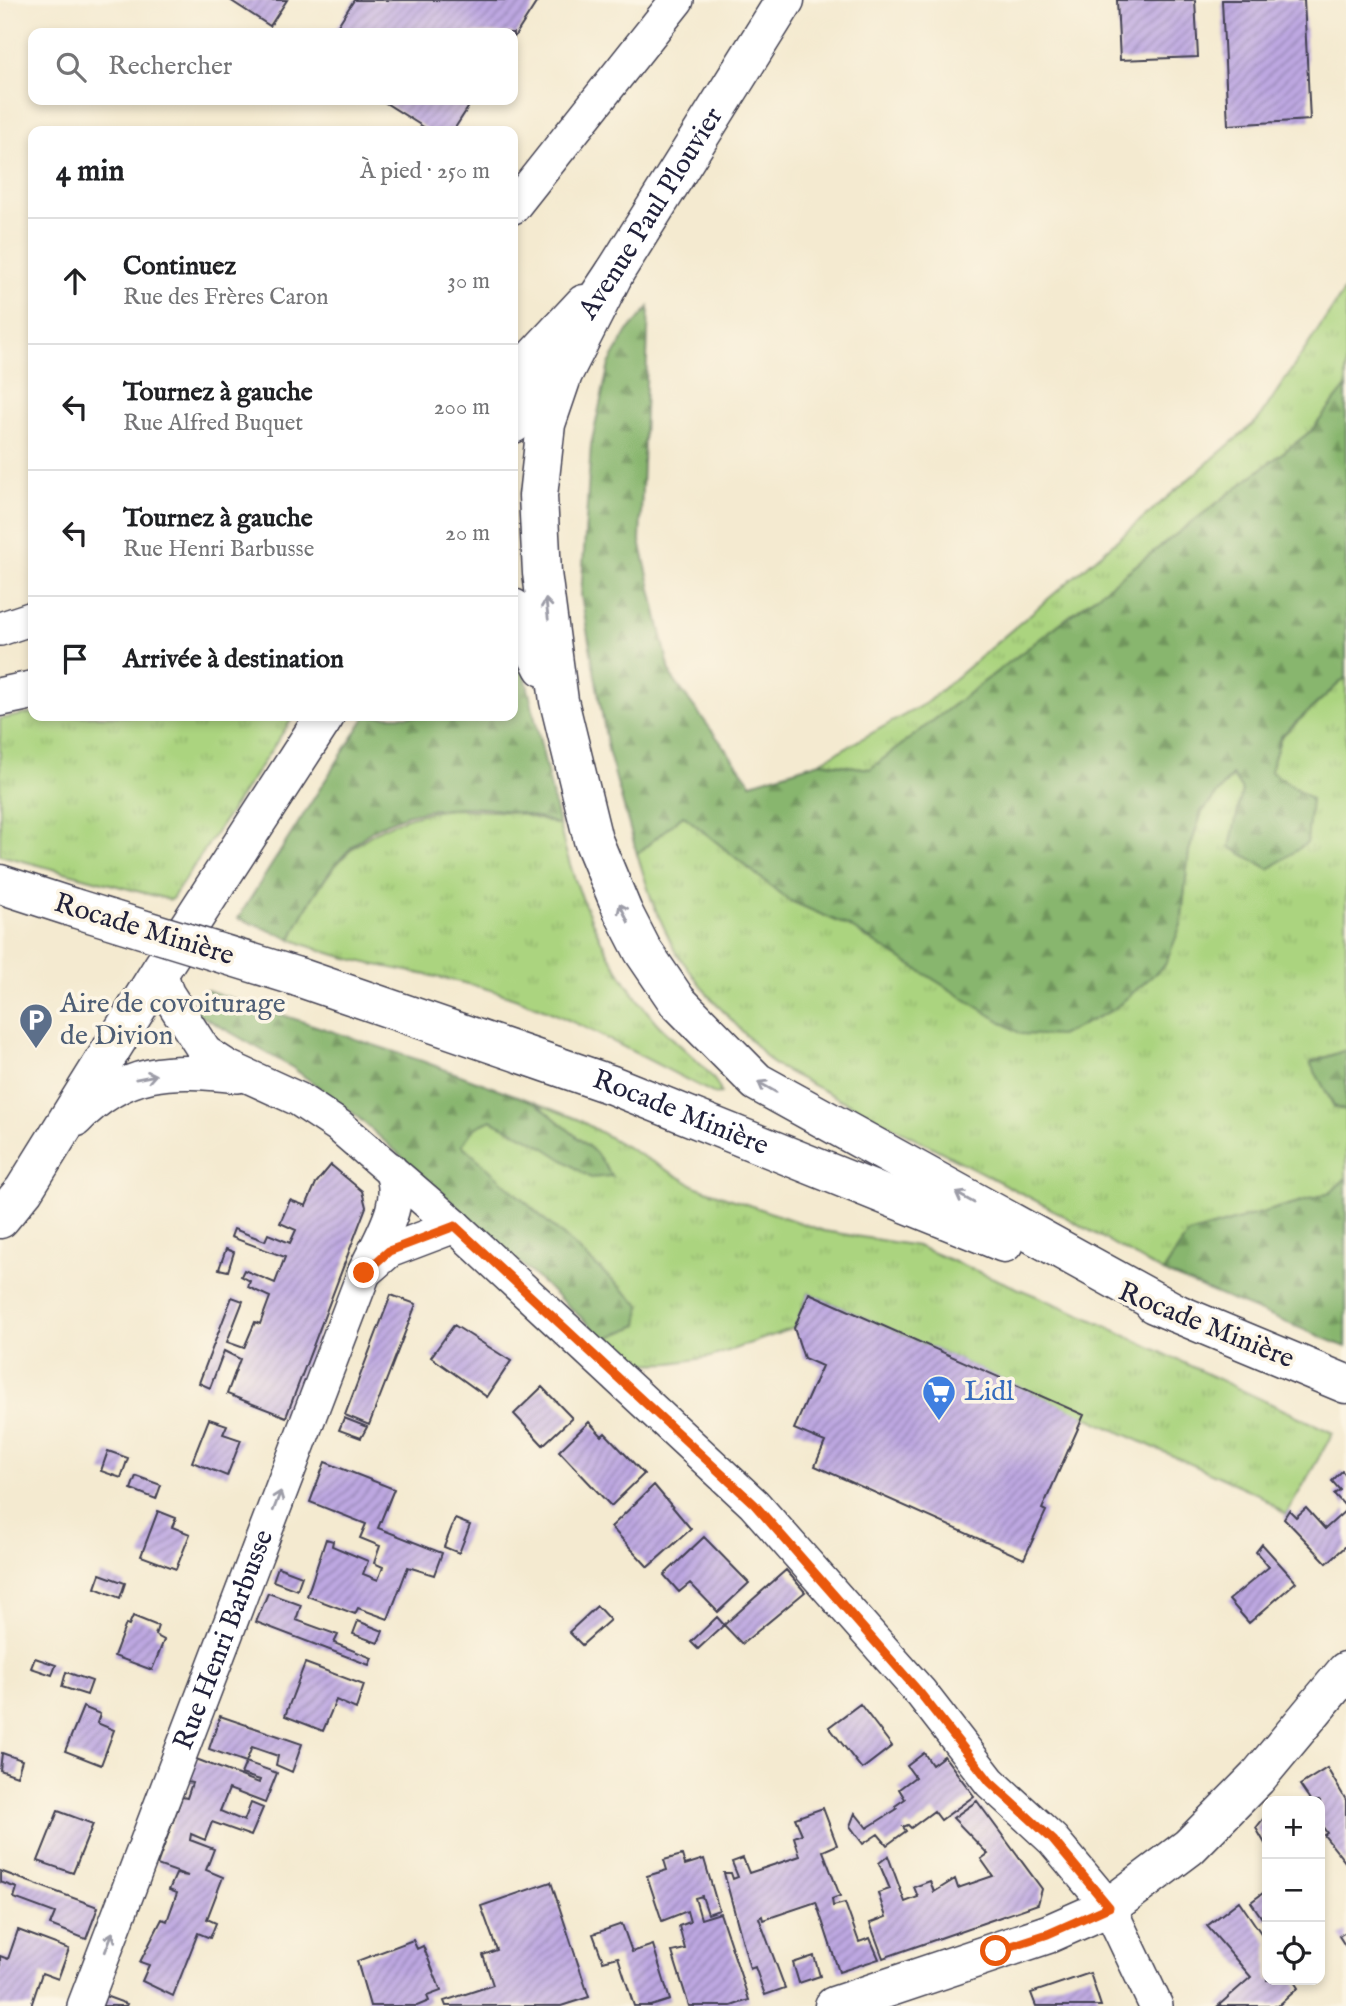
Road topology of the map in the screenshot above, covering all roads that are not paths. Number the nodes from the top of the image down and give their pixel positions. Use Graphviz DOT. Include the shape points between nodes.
graph roads {
  1 [pos="677,0"];
  2 [pos="785,0"];
  3 [pos="518,201"];
  4 [pos="615,272"];
  5 [pos="518,375"];
  6 [pos="518,417"];
  7 [pos="518,618"];
  8 [pos="28,620"];
  9 [pos="0,629"];
  10 [pos="28,691"];
  11 [pos="0,697"];
  12 [pos="559,701"];
  13 [pos="321,721"];
  14 [pos="0,884"];
  15 [pos="0,899"];
  16 [pos="74,908"];
  17 [pos="160,971"];
  18 [pos="254,1078"];
  19 [pos="53,1143"];
  20 [pos="390,1168"];
  21 [pos="24,1190"];
  22 [pos="0,1219"];
  23 [pos="455,1226"];
  24 [pos="0,1250"];
  25 [pos="364,1273"];
  26 [pos="1176,1313"];
  27 [pos="1346,1384"];
  28 [pos="1346,1671"];
  29 [pos="1109,1907"];
  30 [pos="856,2003"];
  31 [pos="84,2006"];
  32 [pos="1156,2006"];
  1 -- 3 [label="street"];
  2 -- 4 [label="main road, Avenue Paul Plouvier"];
  4 -- 5 [label="main road"];
  4 -- 6 [label="main road, Avenue Paul Plouvier"];
  12 -- 4 [label="main road, one-way" via="542,573 538,496 546,424 563,374"];
  7 -- 12 [label="main road"];
  8 -- 9 [label="street"];
  10 -- 11 [label="main road"];
  26 -- 12 [label="main road, one-way" via="757,1082 677,1001 643,951 593,840"];
  13 -- 17 [label="main road"];
  14 -- 16 [label="main road, Rocade Minière"];
  15 -- 16 [label="main road"];
  16 -- 26 [label="main road, Rocade Minière, bridge" via="298,977 612,1085"];
  17 -- 18 [label="street" via="167,993 205,1052"];
  17 -- 19 [label="main road"];
  19 -- 18 [label="street, one-way" via="94,1101 117,1085 142,1077 197,1072"];
  18 -- 20 [label="street" via="339,1126"];
  19 -- 21 [label="main road"];
  20 -- 23 [label="street"];
  20 -- 25 [label="street, Rue Henri Barbusse" via="396,1180 396,1202"];
  21 -- 22 [label="main road"];
  21 -- 24 [label="main road"];
  23 -- 25 [label="street, Rue Henri Barbusse" via="389,1251"];
  23 -- 29 [label="street" via="754,1504 912,1683 990,1782 1053,1840"];
  31 -- 25 [label="street, Rue Henri Barbusse, one-way"];
  26 -- 27 [label="main road, Rocade Minière"];
  28 -- 29 [label="main road" via="1256,1778 1189,1847"];
  29 -- 30 [label="main road" via="1048,1934"];
  29 -- 32 [label="street"];
}
